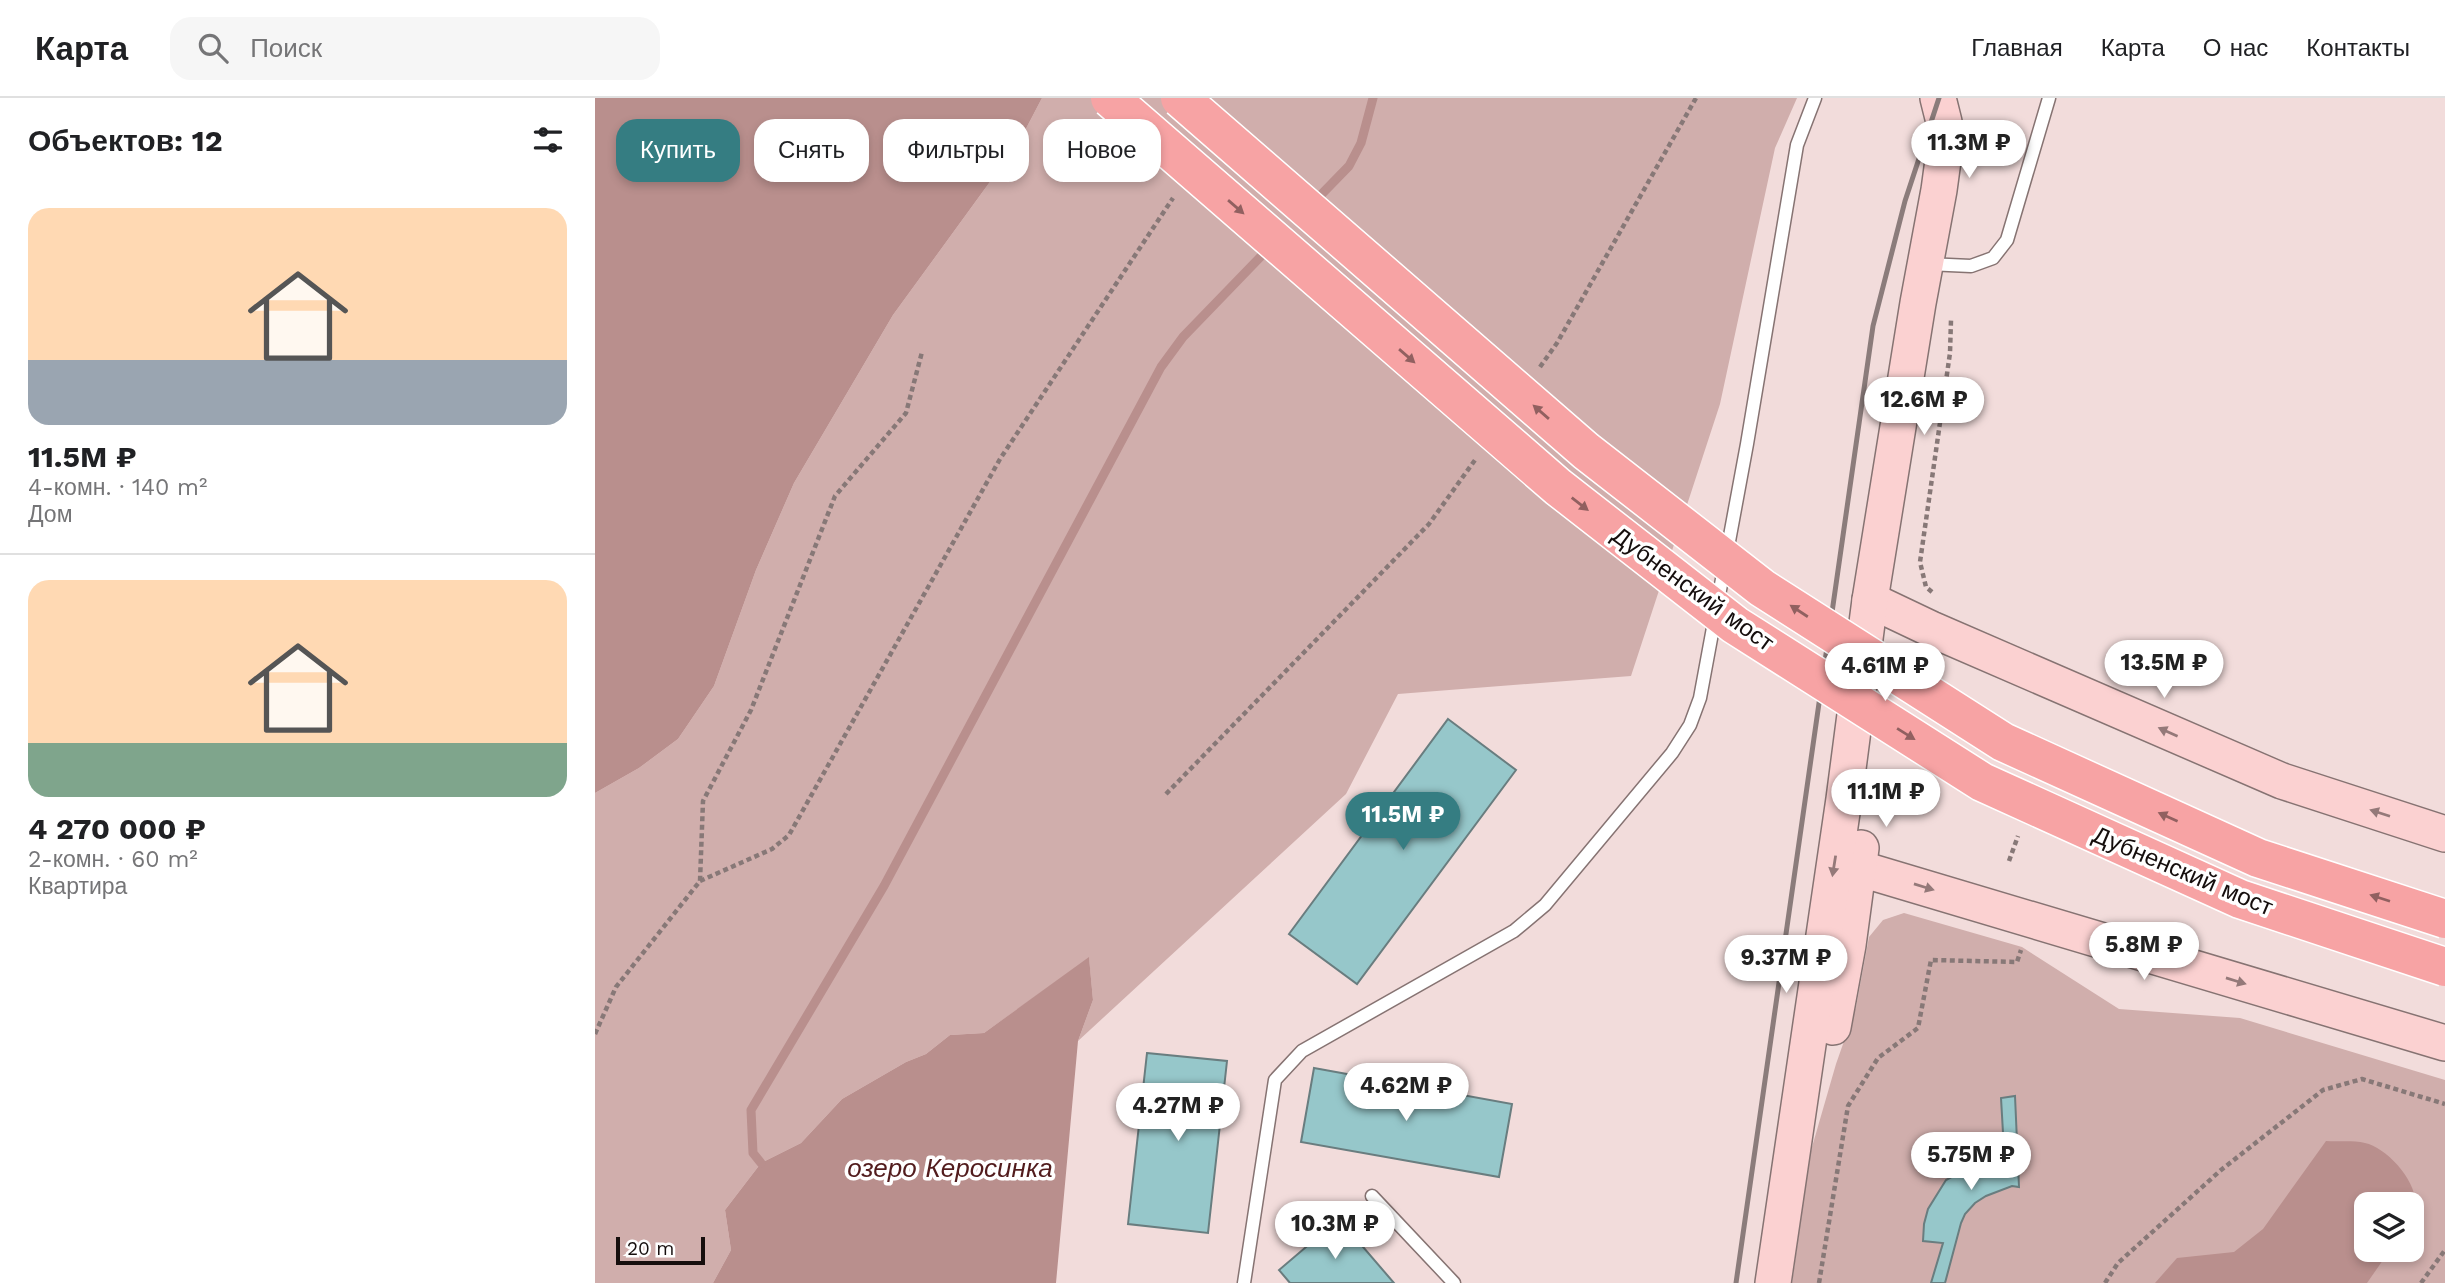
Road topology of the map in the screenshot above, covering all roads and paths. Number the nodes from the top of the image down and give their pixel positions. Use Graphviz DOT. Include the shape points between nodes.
graph roads {
  1 [pos="1110,98"];
  2 [pos="1179,98"];
  3 [pos="1696,98"];
  4 [pos="1815,98"];
  5 [pos="1938,98"];
  6 [pos="2049,98"];
  7 [pos="1178,191"];
  8 [pos="1927,264"];
  9 [pos="1951,315"];
  10 [pos="922,352"];
  11 [pos="1533,377"];
  12 [pos="1477,456"];
  13 [pos="1935,594"];
  14 [pos="1870,600"];
  15 [pos="1166,794"];
  16 [pos="1845,799"];
  17 [pos="2021,830"];
  18 [pos="2445,834"];
  19 [pos="2008,861"];
  20 [pos="1859,868"];
  21 [pos="700,881"];
  22 [pos="2445,919"];
  23 [pos="2022,947"];
  24 [pos="2445,967"];
  25 [pos="595,1034"];
  26 [pos="2445,1043"];
  27 [pos="2445,1104"];
  28 [pos="1372,1196"];
  29 [pos="1784,1199"];
  30 [pos="2445,1250"];
  31 [pos="2442,1259"];
  32 [pos="1244,1283"];
  33 [pos="1454,1283"];
  34 [pos="1773,1283"];
  35 [pos="1819,1283"];
  36 [pos="2105,1283"];
  37 [pos="2421,1283"];
  1 -- 24 [label="main road, Дубненский мост, one-way, bridge" via="1558,487 1735,625 1982,782 2240,899"];
  22 -- 2 [label="main road, Дубненский мост, one-way, bridge" via="2258,858 2003,742 1762,588 1586,451"];
  3 -- 11 [label="path" via="1557,343"];
  4 -- 32 [label="lane" via="1797,145 1703,685 1689,725 1672,753 1545,905 1514,931 1302,1051 1275,1080"];
  5 -- 8 [label="main road" via="1945,146"];
  6 -- 8 [label="lane" via="2007,240 1993,258 1971,266"];
  7 -- 21 [label="path" via="1000,459 789,835 772,849"];
  8 -- 14 [label="main road"];
  9 -- 13 [label="path" via="1950,352 1920,562 1926,587"];
  10 -- 21 [label="path" via="906,413 835,496 751,710 703,801"];
  12 -- 15 [label="path" via="1429,524"];
  14 -- 16 [label="main road"];
  18 -- 14 [label="main road, one-way" via="2282,781"];
  16 -- 20 [label="main road" via="1862,844"];
  16 -- 29 [label="main road, one-way"];
  17 -- 19 [label="path"];
  20 -- 26 [label="main road, one-way"];
  20 -- 29 [label="main road" via="1829,1045"];
  21 -- 25 [label="path" via="616,987"];
  23 -- 35 [label="path" via="2017,962 1931,960 1918,1028 1878,1058 1848,1106"];
  27 -- 36 [label="path" via="2362,1079 2323,1090 2221,1170 2118,1263"];
  28 -- 33 [label="lane"];
  29 -- 34 [label="main road"];
  30 -- 31 [label="path"];
  31 -- 37 [label="path"];
}
